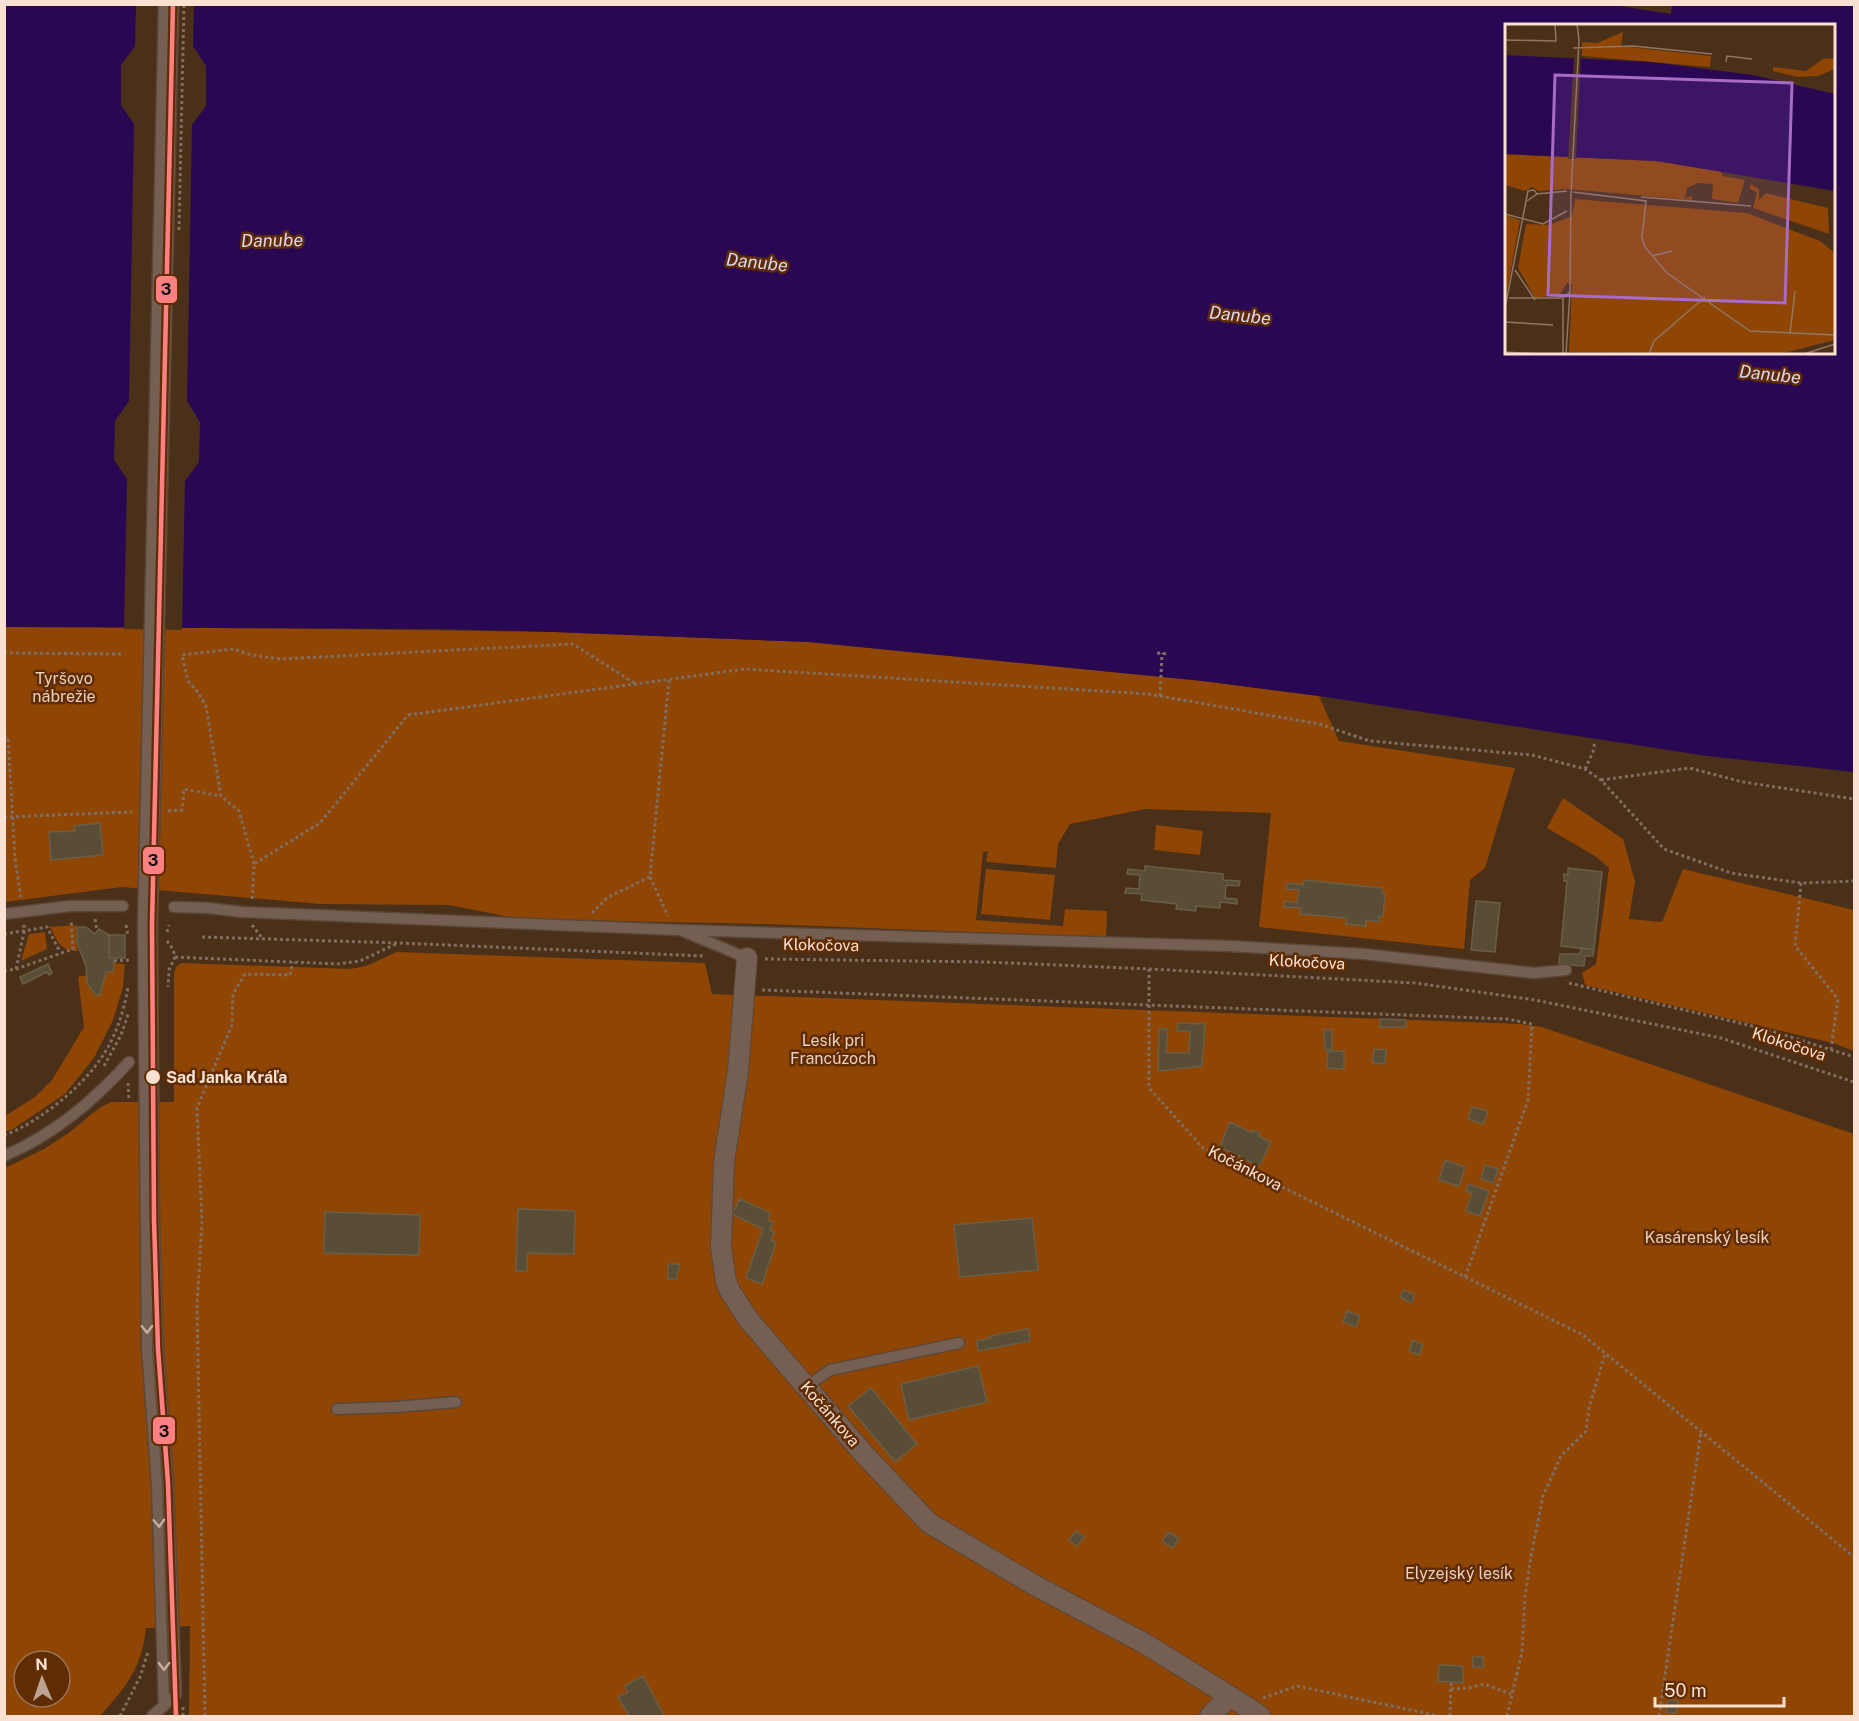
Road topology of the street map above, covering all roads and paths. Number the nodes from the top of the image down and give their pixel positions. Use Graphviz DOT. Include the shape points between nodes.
graph roads {
  1 [pos="164,4"];
  2 [pos="173,4"];
  3 [pos="4,653"];
  4 [pos="1157,653"];
  5 [pos="1162,653"];
  6 [pos="124,654"];
  7 [pos="1169,654"];
  8 [pos="669,680"];
  9 [pos="635,684"];
  10 [pos="1160,696"];
  11 [pos="4,737"];
  12 [pos="1595,741"];
  13 [pos="1585,769"];
  14 [pos="1601,780"];
  15 [pos="221,796"];
  16 [pos="1854,799"];
  17 [pos="182,810"];
  18 [pos="120,812"];
  19 [pos="4,817"];
  20 [pos="12,817"];
  21 [pos="254,864"];
  22 [pos="650,877"];
  23 [pos="1854,881"];
  24 [pos="1801,883"];
  25 [pos="70,906"];
  26 [pos="123,906"];
  27 [pos="174,907"];
  28 [pos="24,912"];
  29 [pos="251,912"];
  30 [pos="4,914"];
  31 [pos="147,925"];
  32 [pos="578,927"];
  33 [pos="676,930"];
  34 [pos="24,932"];
  35 [pos="4,934"];
  36 [pos="133,935"];
  37 [pos="202,937"];
  38 [pos="165,938"];
  39 [pos="133,941"];
  40 [pos="400,943"];
  41 [pos="133,951"];
  42 [pos="60,952"];
  43 [pos="711,957"];
  44 [pos="747,958"];
  45 [pos="114,961"];
  46 [pos="293,962"];
  47 [pos="16,969"];
  48 [pos="1149,969"];
  49 [pos="1566,970"];
  50 [pos="4,971"];
  51 [pos="1568,983"];
  52 [pos="746,985"];
  53 [pos="130,1001"];
  54 [pos="1149,1004"];
  55 [pos="129,1011"];
  56 [pos="1831,1049"];
  57 [pos="1854,1057"];
  58 [pos="129,1062"];
  59 [pos="102,1068"];
  60 [pos="1854,1082"];
  61 [pos="4,1135"];
  62 [pos="4,1156"];
  63 [pos="1466,1277"];
  64 [pos="959,1343"];
  65 [pos="1605,1353"];
  66 [pos="806,1387"];
  67 [pos="456,1402"];
  68 [pos="337,1409"];
  69 [pos="1701,1432"];
  70 [pos="1854,1557"];
  71 [pos="169,1627"];
  72 [pos="150,1645"];
  73 [pos="1451,1682"];
  74 [pos="1451,1689"];
  75 [pos="1511,1694"];
  76 [pos="164,1706"];
  77 [pos="1245,1706"];
  78 [pos="120,1716"];
  79 [pos="152,1716"];
  80 [pos="205,1716"];
  81 [pos="1210,1716"];
  82 [pos="1439,1716"];
  83 [pos="1450,1716"];
  84 [pos="1507,1716"];
  85 [pos="1659,1716"];
  1 -- 31 [label="lane, bridge"];
  2 -- 31 [label="lane, bridge"];
  3 -- 6 [label="path"];
  4 -- 5 [label="path"];
  5 -- 7 [label="path"];
  5 -- 10 [label="path"];
  8 -- 9 [label="path"];
  8 -- 10 [label="path" via="745,669"];
  8 -- 22 [label="path"];
  9 -- 15 [label="path" via="573,644 280,659 233,648 182,655 188,681 206,706"];
  9 -- 21 [label="path" via="408,715 320,823"];
  10 -- 13 [label="path" via="1320,724 1370,741 1532,755"];
  11 -- 20 [label="path" via="8,737"];
  12 -- 13 [label="path"];
  13 -- 14 [label="path"];
  14 -- 16 [label="path" via="1689,768 1743,782"];
  14 -- 24 [label="path" via="1664,849 1731,873"];
  15 -- 17 [label="path" via="184,789"];
  15 -- 21 [label="path" via="239,811"];
  18 -- 20 [label="path"];
  19 -- 20 [label="path"];
  20 -- 28 [label="path"];
  21 -- 29 [label="path"];
  22 -- 32 [label="path" via="608,897"];
  22 -- 33 [label="path"];
  23 -- 24 [label="path"];
  24 -- 56 [label="path" via="1795,946 1839,999"];
  25 -- 26 [label="lane"];
  25 -- 28 [label="lane"];
  25 -- 42 [label="path" via="74,949"];
  27 -- 29 [label="lane, Klokočova"];
  28 -- 30 [label="lane"];
  28 -- 34 [label="path"];
  29 -- 32 [label="lane, Klokočova"];
  31 -- 71 [label="lane" via="147,1349"];
  32 -- 33 [label="lane, Klokočova"];
  33 -- 44 [label="lane"];
  33 -- 49 [label="lane, Klokočova" via="1229,946 1364,954 1534,973"];
  34 -- 35 [label="path"];
  34 -- 42 [label="path" via="47,927"];
  34 -- 47 [label="path"];
  36 -- 39 [label="path"];
  37 -- 40 [label="path"];
  38 -- 46 [label="path" via="175,957"];
  40 -- 43 [label="path"];
  40 -- 46 [label="path" via="360,961"];
  41 -- 45 [label="path" via="131,961"];
  42 -- 47 [label="path"];
  44 -- 48 [label="path, Klokočova"];
  44 -- 52 [label="street, Kočánkova"];
  46 -- 80 [label="path" via="290,975 244,974 233,994 232,1025 197,1108 202,1222 197,1307"];
  47 -- 50 [label="path"];
  48 -- 54 [label="path, Kočánkova"];
  48 -- 60 [label="path, Klokočova" via="1415,983 1535,1000 1721,1038"];
  51 -- 56 [label="path" via="1765,1029"];
  52 -- 54 [label="path" via="763,990"];
  52 -- 66 [label="street, Kočánkova" via="724,1162 723,1273 748,1319"];
  53 -- 61 [label="path" via="131,983 115,1034 86,1080 41,1117"];
  54 -- 63 [label="path, Kočánkova" via="1149,1088 1203,1148"];
  54 -- 63 [label="path" via="1508,1019 1532,1024 1528,1100"];
  55 -- 59 [label="path" via="121,1035"];
  56 -- 57 [label="path"];
  58 -- 62 [label="lane" via="101,1092 51,1132"];
  63 -- 65 [label="path, Kočánkova" via="1583,1335"];
  64 -- 66 [label="lane" via="830,1370"];
  65 -- 69 [label="path, Kočánkova"];
  65 -- 75 [label="path" via="1586,1431 1561,1456 1543,1496 1525,1596 1522,1652"];
  66 -- 77 [label="street, Kočánkova" via="929,1523 1144,1643"];
  67 -- 68 [label="lane"];
  69 -- 70 [label="path, Kočánkova"];
  69 -- 85 [label="path"];
  71 -- 76 [label="lane, one-way"];
  71 -- 76 [label="lane" via="176,1695"];
  72 -- 78 [label="path" via="140,1677"];
  73 -- 74 [label="path"];
  74 -- 75 [label="path" via="1484,1684"];
  74 -- 83 [label="path"];
  75 -- 84 [label="path"];
  76 -- 79 [label="lane"];
  77 -- 81 [label="street"];
  77 -- 82 [label="path" via="1297,1686"];
}
